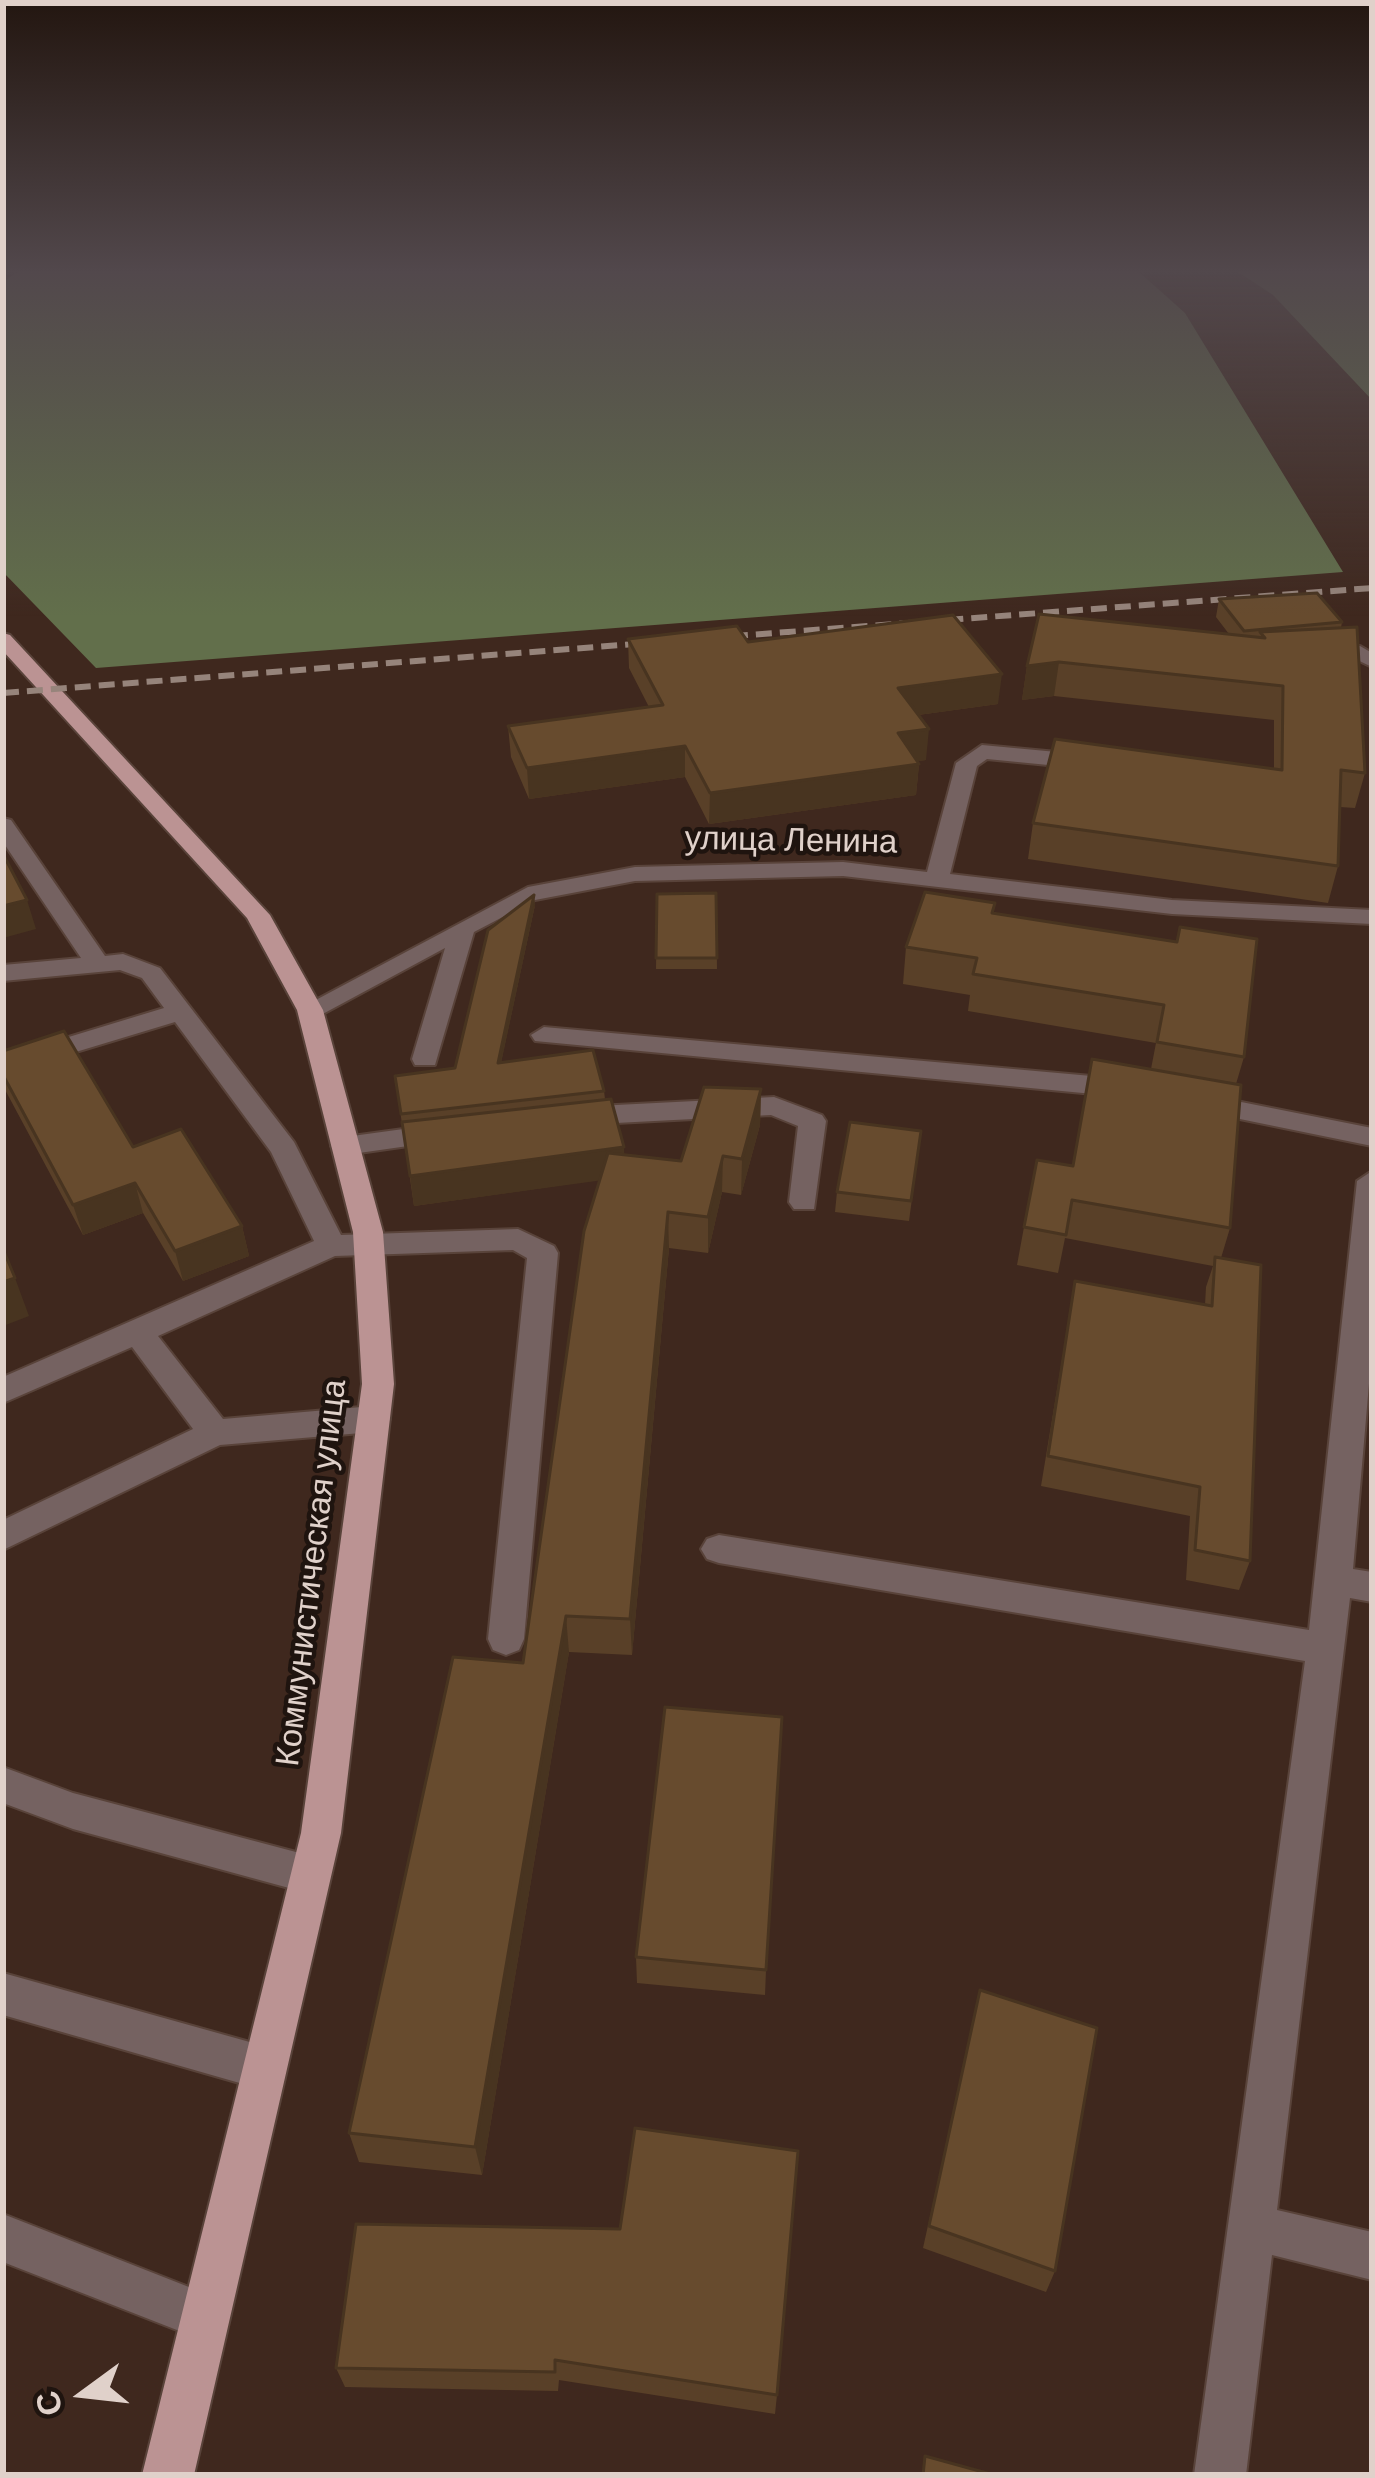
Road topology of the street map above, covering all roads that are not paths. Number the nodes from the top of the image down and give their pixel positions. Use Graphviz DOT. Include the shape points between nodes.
graph roads {
  1 [pos="3,640"];
  2 [pos="1290,653"];
  3 [pos="1372,661"];
  4 [pos="1125,766"];
  5 [pos="3,825"];
  6 [pos="937,880"];
  7 [pos="1372,916"];
  8 [pos="463,928"];
  9 [pos="98,964"];
  10 [pos="3,973"];
  11 [pos="310,1010"];
  12 [pos="180,1012"];
  13 [pos="544,1035"];
  14 [pos="425,1059"];
  15 [pos="3,1066"];
  16 [pos="553,1118"];
  17 [pos="460,1130"];
  18 [pos="1372,1137"];
  19 [pos="345,1146"];
  20 [pos="1372,1181"];
  21 [pos="804,1202"];
  22 [pos="331,1246"];
  23 [pos="369,1247"];
  24 [pos="137,1331"];
  25 [pos="3,1390"];
  26 [pos="373,1419"];
  27 [pos="215,1433"];
  28 [pos="3,1536"];
  29 [pos="718,1549"];
  30 [pos="1353,1584"];
  31 [pos="506,1640"];
  32 [pos="1326,1649"];
  33 [pos="3,1785"];
  34 [pos="310,1875"];
  35 [pos="3,1994"];
  36 [pos="264,2068"];
  37 [pos="1252,2227"];
  38 [pos="3,2238"];
  39 [pos="1372,2257"];
  40 [pos="206,2317"];
  41 [pos="168,2475"];
  42 [pos="1220,2475"];
  1 -- 11 [label="main road, Коммунистическая улица" via="259,914"];
  2 -- 3 [label="street" via="1353,650"];
  4 -- 6 [label="street" via="982,752 967,763"];
  5 -- 9 [label="street"];
  6 -- 7 [label="street, улица Ленина" via="1172,907"];
  6 -- 8 [label="street, улица Ленина" via="843,868 635,874 528,894"];
  8 -- 11 [label="street, улица Ленина"];
  8 -- 14 [label="street"];
  9 -- 10 [label="street"];
  9 -- 12 [label="street" via="123,962 151,974"];
  11 -- 19 [label="main road, Коммунистическая улица"];
  12 -- 15 [label="street"];
  12 -- 22 [label="street" via="284,1149"];
  13 -- 18 [label="street" via="1094,1083"];
  16 -- 21 [label="street" via="774,1106 812,1121"];
  17 -- 19 [label="street"];
  19 -- 23 [label="main road, Коммунистическая улица"];
  20 -- 30 [label="street"];
  22 -- 23 [label="street"];
  22 -- 24 [label="street"];
  23 -- 26 [label="main road, Коммунистическая улица"];
  23 -- 31 [label="street" via="518,1239 543,1253"];
  24 -- 25 [label="street"];
  24 -- 27 [label="street"];
  26 -- 27 [label="street"];
  26 -- 34 [label="main road, Коммунистическая улица"];
  27 -- 28 [label="street"];
  29 -- 32 [label="street"];
  30 -- 32 [label="street"];
  32 -- 37 [label="street"];
  33 -- 34 [label="street"];
  34 -- 36 [label="main road, Коммунистическая улица"];
  35 -- 36 [label="street"];
  36 -- 40 [label="main road, Коммунистическая улица"];
  37 -- 39 [label="street"];
  37 -- 42 [label="street"];
  38 -- 40 [label="street"];
  40 -- 41 [label="main road, Коммунистическая улица"];
}
